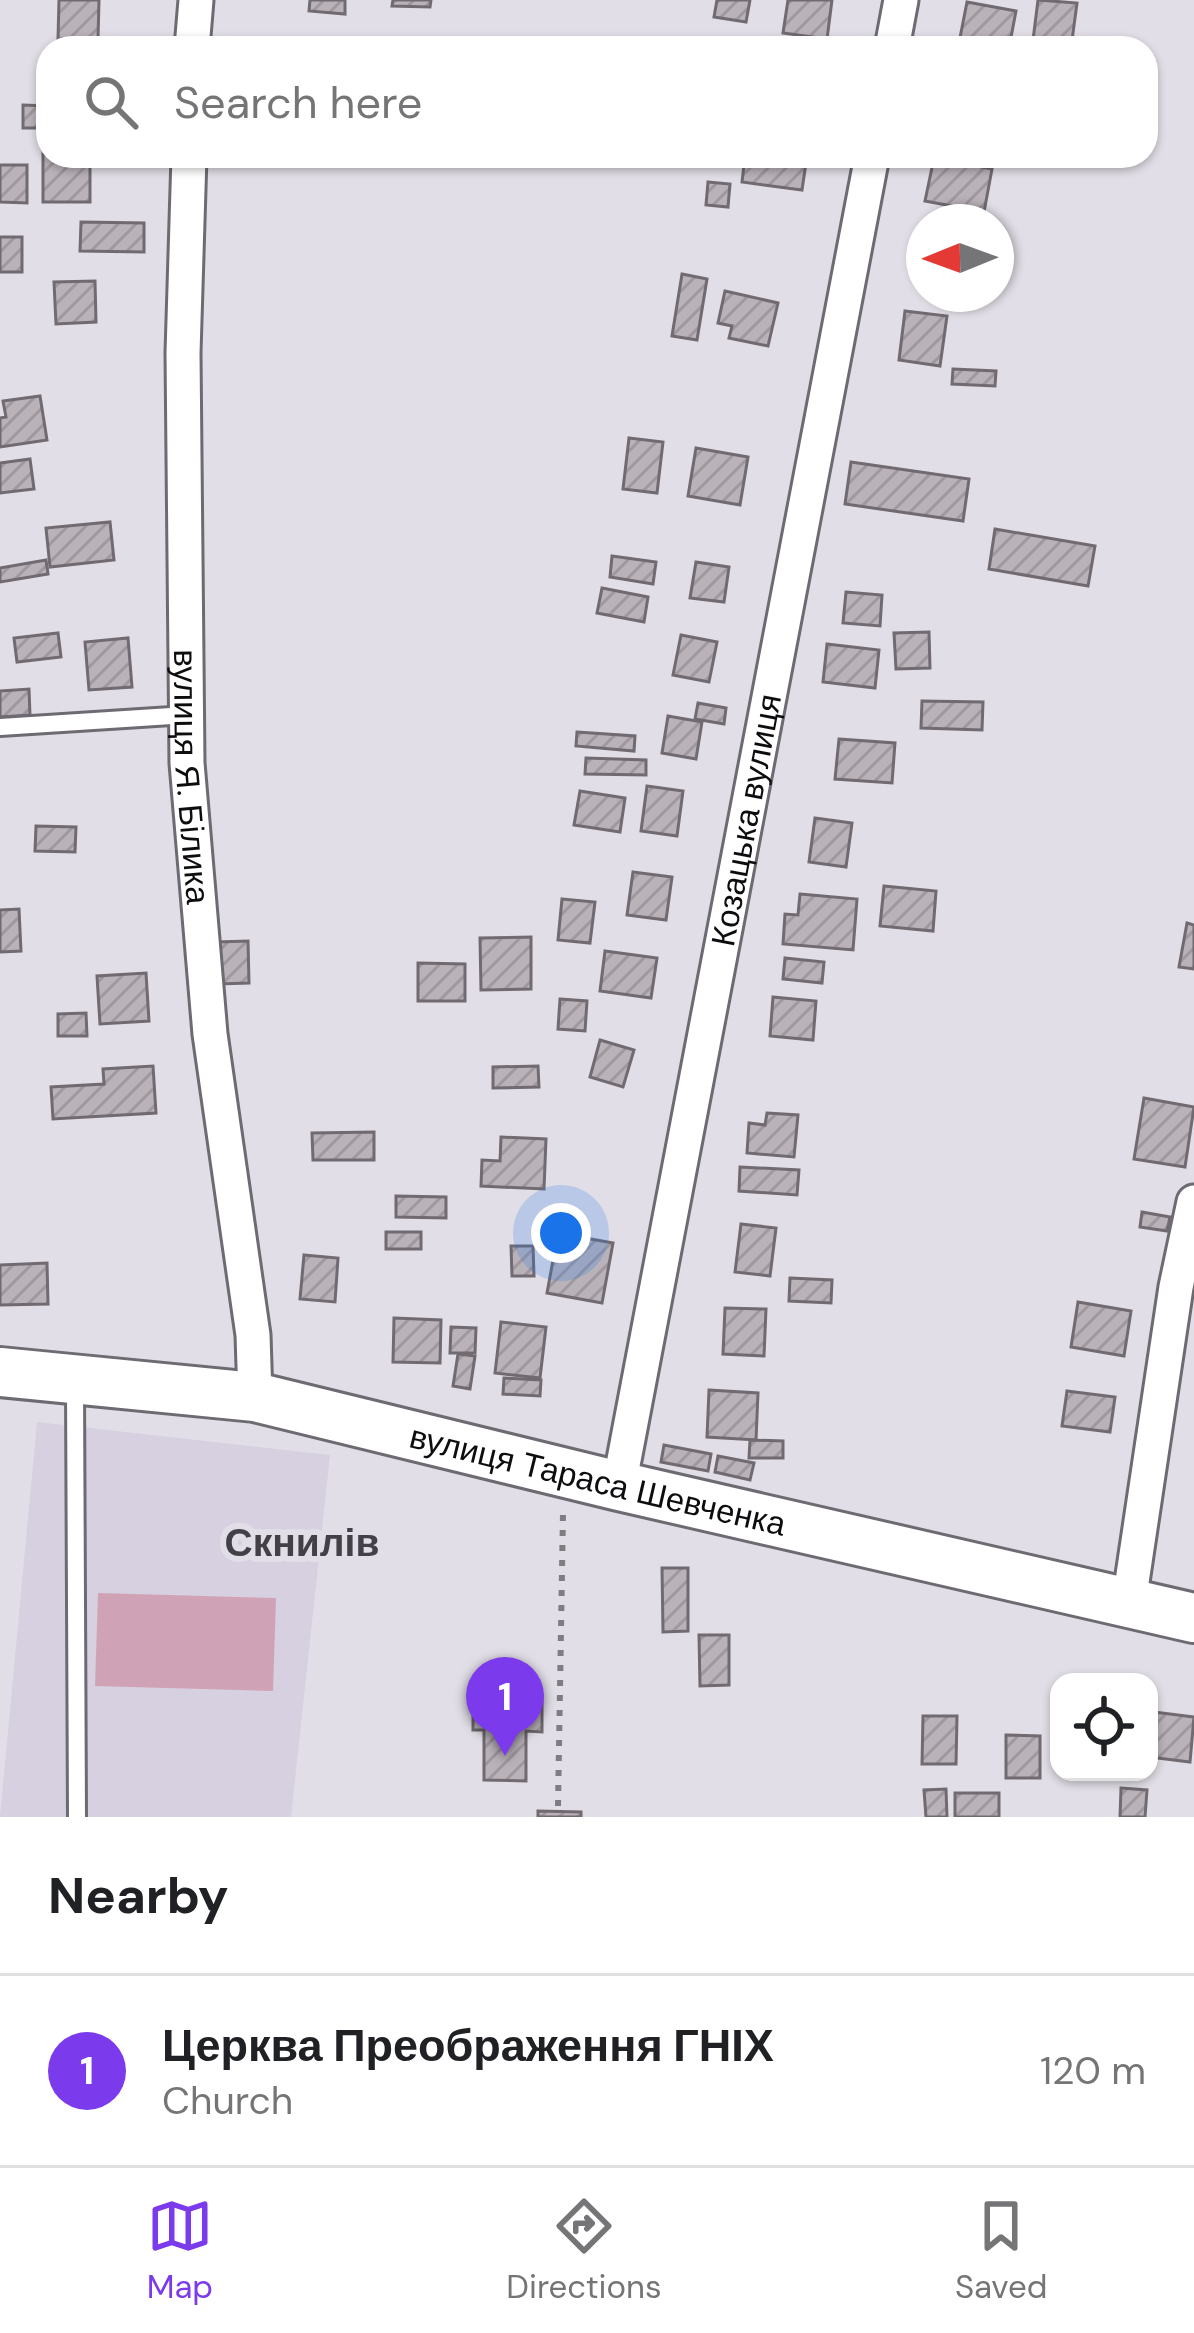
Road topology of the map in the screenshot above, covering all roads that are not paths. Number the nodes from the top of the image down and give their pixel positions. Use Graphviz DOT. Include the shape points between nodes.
graph roads {
  1 [pos="196,0"];
  2 [pos="901,0"];
  3 [pos="193,36"];
  4 [pos="894,36"];
  5 [pos="189,168"];
  6 [pos="870,168"];
  7 [pos="187,715"];
  8 [pos="0,727"];
  9 [pos="1194,1202"];
  10 [pos="1185,1288"];
  11 [pos="0,1372"];
  12 [pos="75,1379"];
  13 [pos="255,1397"];
  14 [pos="619,1486"];
  15 [pos="1129,1602"];
  16 [pos="1194,1618"];
  17 [pos="77,1817"];
  1 -- 3 [label="street"];
  2 -- 4 [label="street"];
  5 -- 7 [label="street, вулиця Я. Білика"];
  6 -- 14 [label="street, Козацька вулиця"];
  7 -- 8 [label="lane"];
  7 -- 13 [label="street, вулиця Я. Білика" via="210,1034"];
  9 -- 10 [label="street"];
  10 -- 15 [label="street"];
  11 -- 12 [label="street, вулиця Тараса Шевченка"];
  12 -- 13 [label="street, вулиця Тараса Шевченка"];
  12 -- 17 [label="lane"];
  13 -- 14 [label="street, вулиця Тараса Шевченка"];
  14 -- 15 [label="street, вулиця Тараса Шевченка"];
  15 -- 16 [label="street, вулиця Тараса Шевченка"];
}
